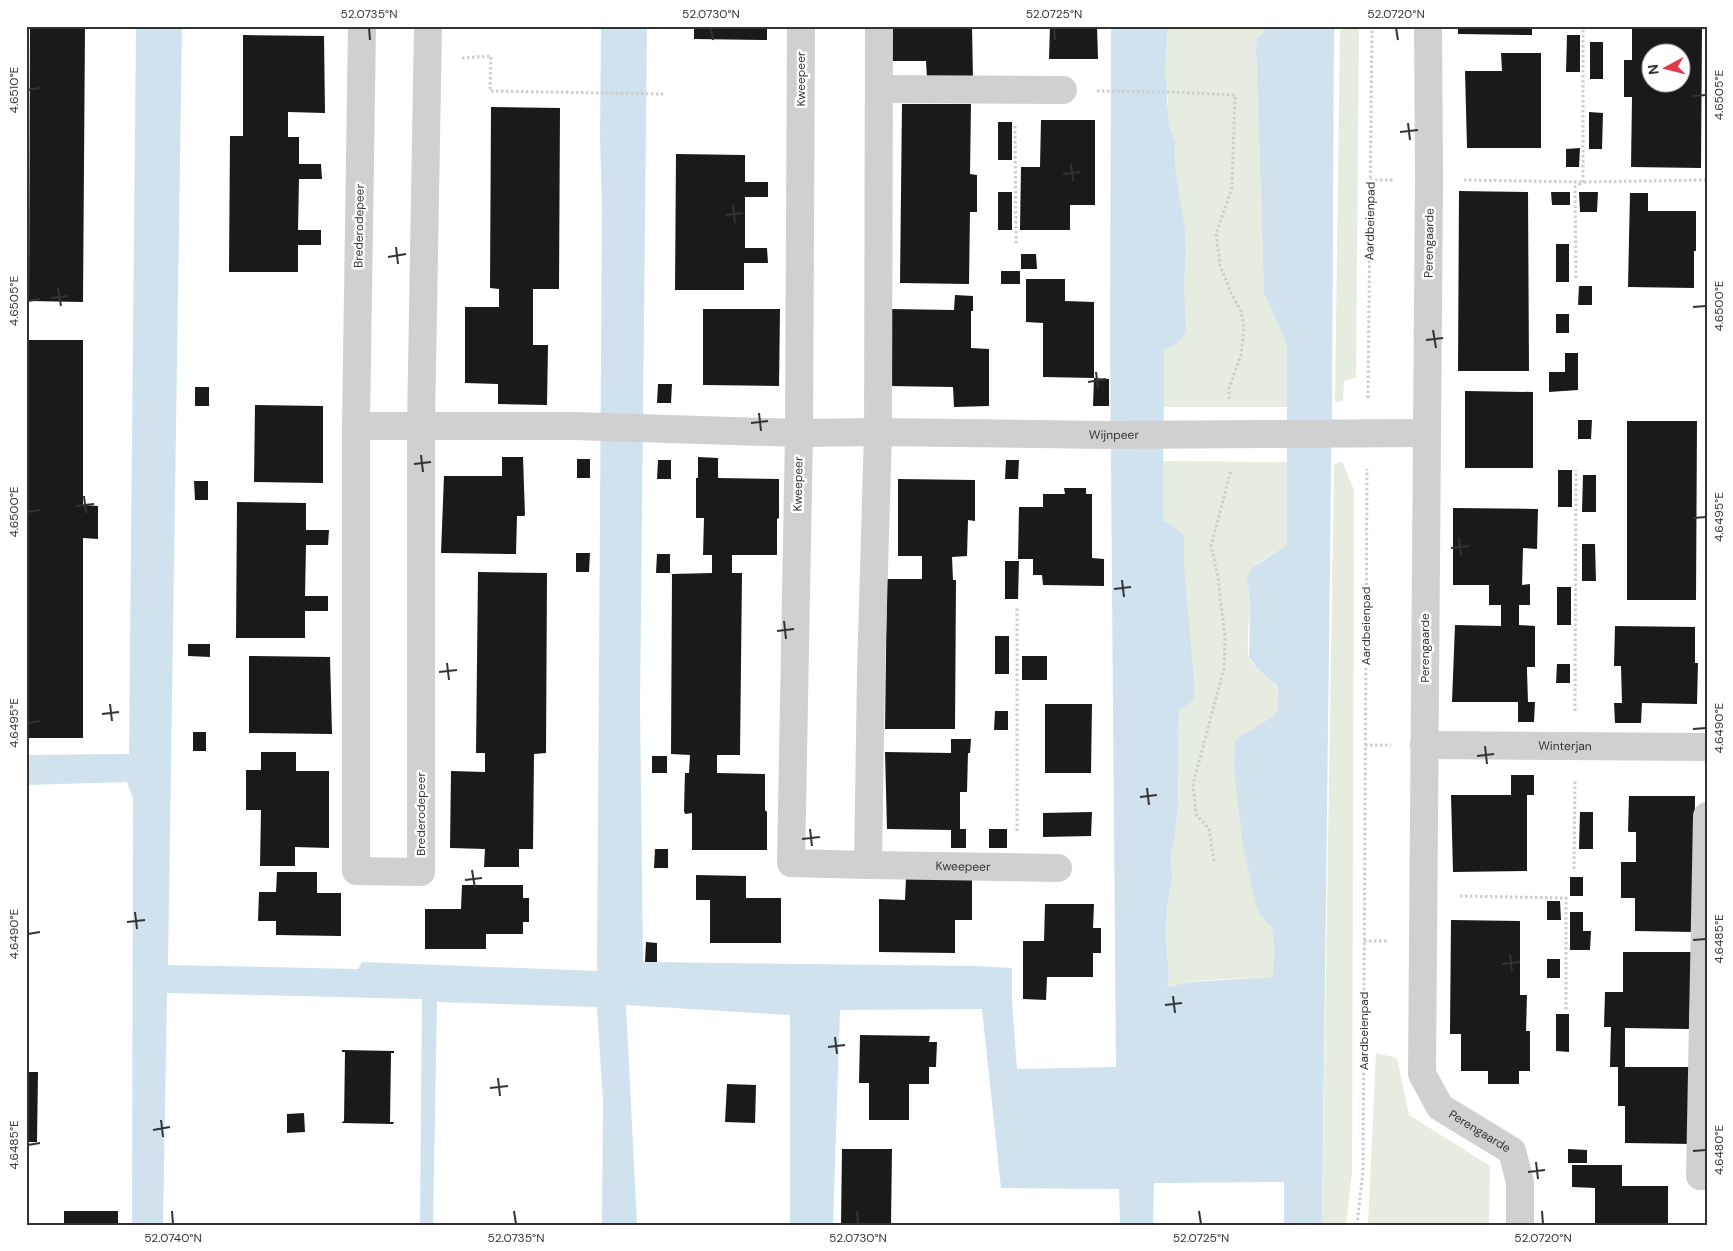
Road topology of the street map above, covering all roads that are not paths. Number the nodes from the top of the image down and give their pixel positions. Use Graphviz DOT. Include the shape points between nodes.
graph roads {
  1 [pos="362,26"];
  2 [pos="428,26"];
  3 [pos="801,26"];
  4 [pos="879,26"];
  5 [pos="1428,26"];
  6 [pos="879,89"];
  7 [pos="1063,90"];
  8 [pos="356,426"];
  9 [pos="421,426"];
  10 [pos="878,432"];
  11 [pos="800,433"];
  12 [pos="1426,433"];
  13 [pos="1424,745"];
  14 [pos="1707,747"];
  15 [pos="1707,816"];
  16 [pos="868,865"];
  17 [pos="1058,868"];
  18 [pos="1707,1176"];
  19 [pos="1520,1225"];
  1 -- 8 [label="street, Brederodepeer"];
  2 -- 9 [label="street, Brederodepeer"];
  3 -- 11 [label="street, Kweepeer"];
  4 -- 6 [label="street"];
  5 -- 12 [label="street, Perengaarde"];
  6 -- 7 [label="street"];
  6 -- 10 [label="street"];
  8 -- 9 [label="street"];
  8 -- 9 [label="street, Brederodepeer" via="356,871 420,872"];
  9 -- 11 [label="street" via="654,427"];
  10 -- 11 [label="street, Wijnpeer"];
  10 -- 12 [label="street, Wijnpeer" via="1106,435"];
  10 -- 16 [label="street"];
  11 -- 16 [label="street, Kweepeer" via="791,863"];
  12 -- 13 [label="street, Perengaarde"];
  13 -- 14 [label="street, Winterjan"];
  13 -- 19 [label="street, Perengaarde" via="1422,1074 1440,1107 1512,1151 1520,1182"];
  15 -- 18 [label="street" via="1700,1176"];
  16 -- 17 [label="street, Kweepeer"];
}
